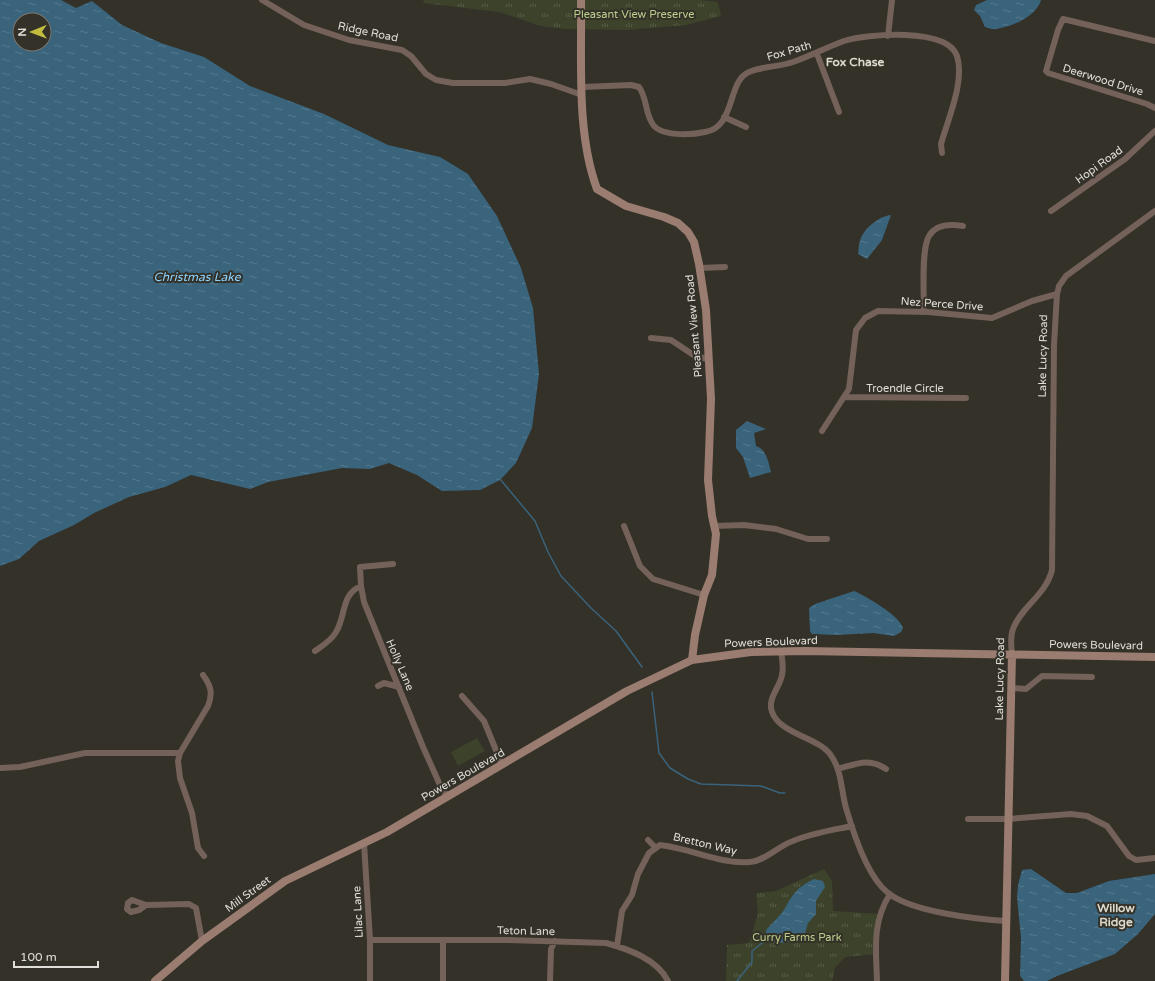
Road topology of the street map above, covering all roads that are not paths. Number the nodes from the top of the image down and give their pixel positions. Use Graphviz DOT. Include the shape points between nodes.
graph roads {
  1 [pos="262,0"];
  2 [pos="581,0"];
  3 [pos="892,0"];
  4 [pos="888,36"];
  5 [pos="1155,41"];
  6 [pos="817,54"];
  7 [pos="582,91"];
  8 [pos="1155,108"];
  9 [pos="839,112"];
  10 [pos="724,117"];
  11 [pos="746,127"];
  12 [pos="1155,131"];
  13 [pos="942,153"];
  14 [pos="1051,211"];
  15 [pos="1155,211"];
  16 [pos="963,226"];
  17 [pos="725,267"];
  18 [pos="699,268"];
  19 [pos="1057,294"];
  20 [pos="924,312"];
  21 [pos="651,338"];
  22 [pos="708,359"];
  23 [pos="844,397"];
  24 [pos="966,398"];
  25 [pos="822,431"];
  26 [pos="624,526"];
  27 [pos="714,526"];
  28 [pos="827,539"];
  29 [pos="393,564"];
  30 [pos="361,586"];
  31 [pos="704,595"];
  32 [pos="315,651"];
  33 [pos="781,651"];
  34 [pos="1012,654"];
  35 [pos="1155,657"];
  36 [pos="692,660"];
  37 [pos="202,675"];
  38 [pos="1092,677"];
  39 [pos="378,686"];
  40 [pos="399,687"];
  41 [pos="1011,688"];
  42 [pos="462,696"];
  43 [pos="180,753"];
  44 [pos="502,764"];
  45 [pos="0,768"];
  46 [pos="886,769"];
  47 [pos="838,770"];
  48 [pos="448,796"];
  49 [pos="968,819"];
  50 [pos="1008,819"];
  51 [pos="852,826"];
  52 [pos="648,840"];
  53 [pos="364,842"];
  54 [pos="656,848"];
  55 [pos="204,856"];
  56 [pos="1155,858"];
  57 [pos="890,894"];
  58 [pos="146,906"];
  59 [pos="1006,921"];
  60 [pos="370,940"];
  61 [pos="443,940"];
  62 [pos="202,941"];
  63 [pos="555,941"];
  64 [pos="618,946"];
  65 [pos="156,981"];
  66 [pos="370,981"];
  67 [pos="443,981"];
  68 [pos="550,981"];
  69 [pos="668,981"];
  70 [pos="877,981"];
  71 [pos="1005,981"];
  1 -- 7 [label="street, Ridge Road" via="304,25 349,40 402,50 426,74 436,80 453,83 505,83 530,79"];
  2 -- 7 [label="main road, Pleasant View Road"];
  3 -- 4 [label="street"];
  4 -- 6 [label="street, Fox Path" via="849,40"];
  4 -- 13 [label="street, Fox Path" via="931,37 947,44 956,54 959,67 958,87 941,144"];
  5 -- 8 [label="street, Deerwood Drive" via="1063,19 1046,71"];
  6 -- 9 [label="street"];
  6 -- 10 [label="street, Fox Path" via="792,63 748,72 740,80"];
  7 -- 10 [label="street, Fox Path" via="630,85 639,87 645,96 651,122 655,129 662,132 707,132 720,124"];
  7 -- 18 [label="main road, Pleasant View Road" via="588,161 597,189 626,206 678,223 694,242"];
  10 -- 11 [label="street"];
  12 -- 14 [label="street, Hopi Road" via="1125,159"];
  15 -- 19 [label="street" via="1066,276"];
  16 -- 20 [label="street" via="938,228 929,236 924,274"];
  17 -- 18 [label="street"];
  18 -- 22 [label="main road, Pleasant View Road" via="706,310"];
  19 -- 20 [label="street, Nez Perce Drive" via="1032,301 992,318"];
  19 -- 34 [label="street, Lake Lucy Road" via="1054,345 1052,570 1049,580 1013,630"];
  20 -- 23 [label="street, Nez Perce Drive" via="878,312 865,318 856,330 849,388"];
  21 -- 22 [label="street" via="671,340 695,356"];
  22 -- 27 [label="main road, Pleasant View Road" via="711,399 708,480"];
  23 -- 24 [label="street, Troendle Circle"];
  23 -- 25 [label="street, Nez Perce Drive"];
  26 -- 31 [label="street" via="640,566 653,579"];
  27 -- 28 [label="street" via="776,528 808,539"];
  27 -- 31 [label="main road, Pleasant View Road" via="716,552 712,575"];
  29 -- 30 [label="street, Holly Lane" via="360,567"];
  30 -- 32 [label="street" via="355,588 347,597 336,633"];
  30 -- 40 [label="street, Holly Lane" via="368,615"];
  31 -- 36 [label="main road, Pleasant View Road"];
  33 -- 34 [label="main road, Powers Boulevard"];
  33 -- 36 [label="main road, Powers Boulevard" via="751,652"];
  33 -- 47 [label="street" via="782,676 771,702 772,713 780,723 829,753"];
  34 -- 35 [label="main road, Powers Boulevard"];
  34 -- 41 [label="main road, Lake Lucy Road"];
  36 -- 44 [label="main road, Powers Boulevard" via="628,691"];
  37 -- 43 [label="street" via="211,689 211,698"];
  38 -- 41 [label="street" via="1042,676 1026,689"];
  39 -- 40 [label="street" via="384,682"];
  40 -- 48 [label="street, Holly Lane" via="429,762"];
  41 -- 50 [label="main road, Lake Lucy Road"];
  42 -- 44 [label="street" via="484,721"];
  43 -- 45 [label="street" via="85,753 20,767"];
  43 -- 55 [label="street" via="180,778 192,813 198,848"];
  44 -- 48 [label="main road, Powers Boulevard"];
  46 -- 47 [label="street" via="876,762 868,762"];
  47 -- 51 [label="street"];
  48 -- 53 [label="main road, Powers Boulevard"];
  49 -- 50 [label="street"];
  50 -- 56 [label="street" via="1071,814 1087,816 1107,826 1129,856 1136,860"];
  50 -- 59 [label="main road, Lake Lucy Road"];
  51 -- 54 [label="street, Bretton Way" via="793,841 751,862 736,862 672,846 660,845"];
  51 -- 57 [label="street" via="873,874"];
  52 -- 54 [label="street"];
  53 -- 60 [label="street, Lilac Lane"];
  53 -- 62 [label="main road, Mill Street" via="286,881"];
  54 -- 64 [label="street" via="649,853 638,874 632,895 622,911"];
  57 -- 59 [label="street" via="918,906 944,913"];
  57 -- 70 [label="street" via="878,920"];
  58 -- 62 [label="street" via="189,904 196,908"];
  59 -- 71 [label="main road, Lake Lucy Road"];
  60 -- 61 [label="street, Teton Lane"];
  60 -- 66 [label="street, Lilac Lane"];
  61 -- 63 [label="street, Teton Lane"];
  61 -- 67 [label="street"];
  62 -- 65 [label="main road, Mill Street"];
  63 -- 64 [label="street, Teton Lane" via="606,943"];
  63 -- 68 [label="street" via="551,949"];
  64 -- 69 [label="street, Teton Lane" via="649,960"];
}
